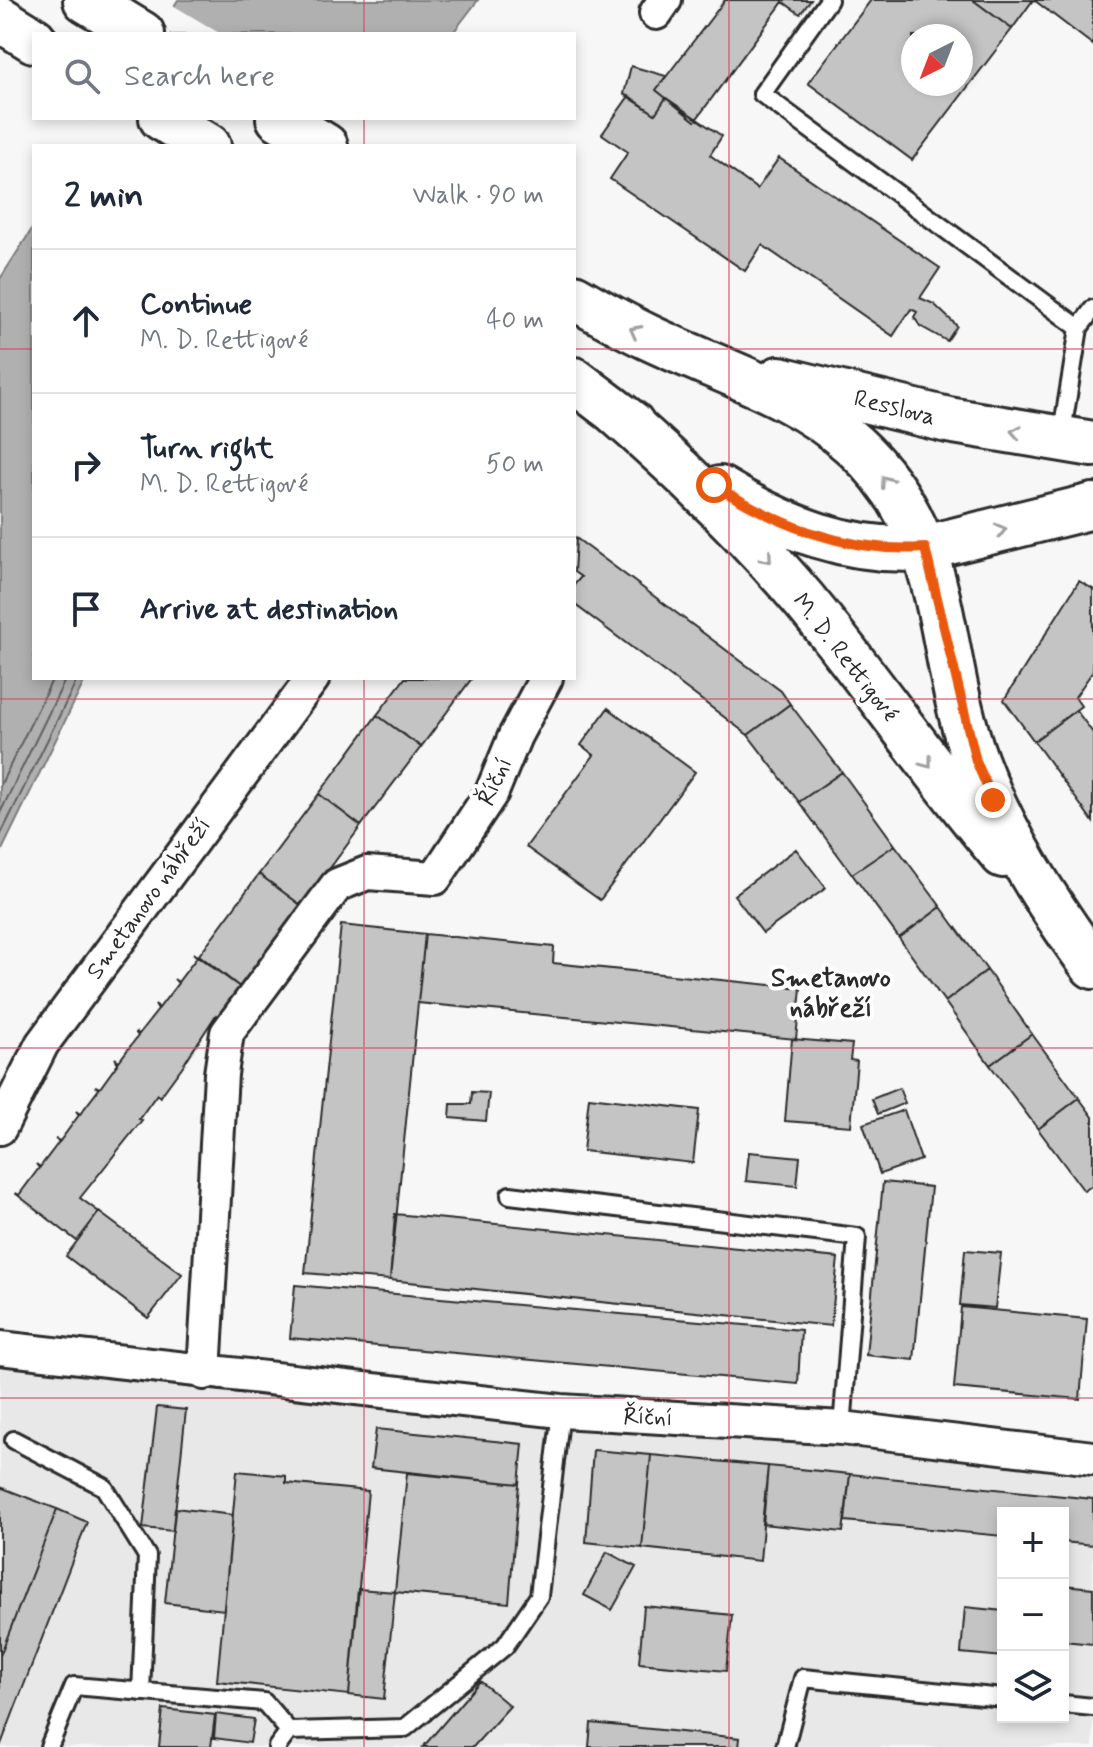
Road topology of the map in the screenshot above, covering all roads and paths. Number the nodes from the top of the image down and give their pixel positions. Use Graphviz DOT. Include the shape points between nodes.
graph roads {
  1 [pos="86,0"];
  2 [pos="829,0"];
  3 [pos="139,32"];
  4 [pos="165,120"];
  5 [pos="282,120"];
  6 [pos="205,144"];
  7 [pos="322,144"];
  8 [pos="576,298"];
  9 [pos="1093,309"];
  10 [pos="1079,328"];
  11 [pos="699,359"];
  12 [pos="576,382"];
  13 [pos="610,407"];
  14 [pos="1077,442"];
  15 [pos="1093,506"];
  16 [pos="925,548"];
  17 [pos="312,680"];
  18 [pos="545,680"];
  19 [pos="1064,925"];
  20 [pos="1093,966"];
  21 [pos="0,1128"];
  22 [pos="510,1195"];
  23 [pos="0,1348"];
  24 [pos="204,1373"];
  25 [pos="561,1411"];
  26 [pos="842,1428"];
  27 [pos="14,1440"];
  28 [pos="1093,1458"];
  29 [pos="141,1692"];
  30 [pos="997,1697"];
  31 [pos="1069,1705"];
  32 [pos="1093,1707"];
  33 [pos="289,1731"];
  34 [pos="49,1747"];
  35 [pos="277,1747"];
  36 [pos="785,1747"];
  1 -- 3 [label="main road"];
  2 -- 10 [label="lane" via="762,94"];
  4 -- 6 [label="main road"];
  5 -- 7 [label="main road"];
  11 -- 8 [label="main road, M. D. Rettigové, one-way"];
  9 -- 10 [label="lane"];
  10 -- 14 [label="lane"];
  14 -- 11 [label="main road, Resslova, one-way" via="948,420"];
  16 -- 11 [label="main road, M. D. Rettigové, one-way" via="902,505 855,446 796,402"];
  12 -- 13 [label="main road, M. D. Rettigové"];
  13 -- 16 [label="main road, M. D. Rettigové" via="714,485 780,522 866,547"];
  13 -- 19 [label="main road, M. D. Rettigové, one-way" via="760,550 953,797"];
  16 -- 15 [label="main road, one-way"];
  16 -- 19 [label="main road, M. D. Rettigové" via="976,761 1015,843"];
  17 -- 21 [label="street, Smetanovo nábřeží" via="42,1044"];
  18 -- 24 [label="street, Říční" via="492,792 435,878 367,873 337,885 227,1033"];
  19 -- 20 [label="main road, M. D. Rettigové"];
  22 -- 26 [label="lane" via="857,1237"];
  23 -- 24 [label="street, Říční"];
  24 -- 25 [label="street, Říční"];
  25 -- 26 [label="street, Říční"];
  25 -- 33 [label="lane" via="539,1596 505,1646 405,1728"];
  26 -- 28 [label="street, Říční"];
  27 -- 29 [label="lane" via="104,1487 147,1556"];
  29 -- 33 [label="lane" via="264,1702"];
  29 -- 34 [label="lane" via="74,1686"];
  30 -- 36 [label="lane" via="803,1678"];
  31 -- 32 [label="lane"];
  33 -- 35 [label="lane"];
}
